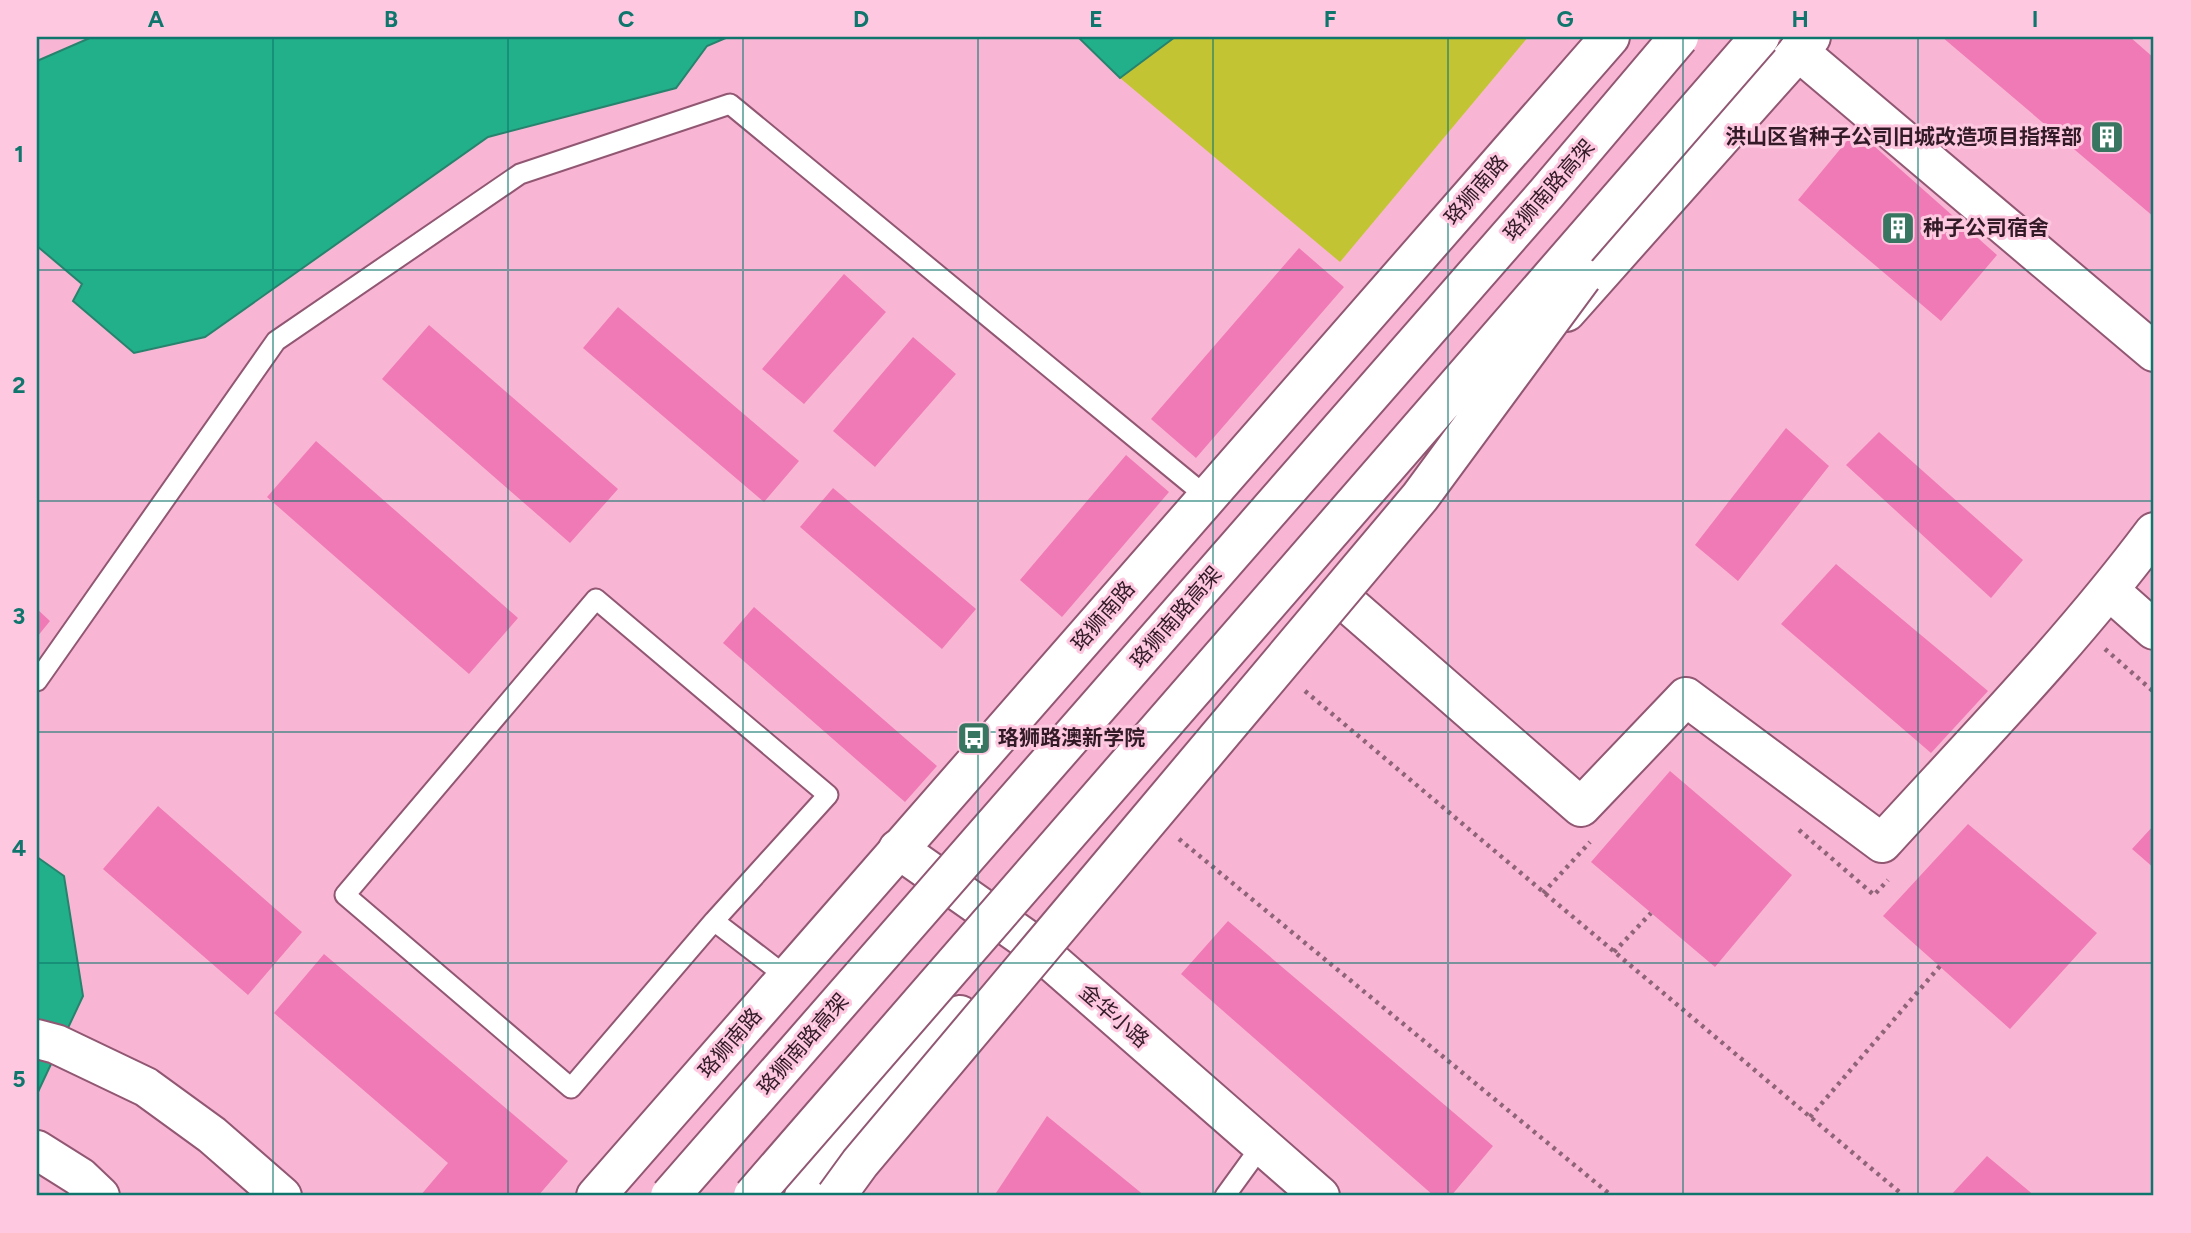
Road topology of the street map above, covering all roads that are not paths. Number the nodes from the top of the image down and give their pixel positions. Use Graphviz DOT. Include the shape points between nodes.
graph roads {
  1 [pos="1610,37"];
  2 [pos="1679,37"];
  3 [pos="1760,37"];
  4 [pos="1805,44"];
  5 [pos="1725,79"];
  6 [pos="2154,352"];
  7 [pos="1207,497"];
  8 [pos="2154,533"];
  9 [pos="2110,591"];
  10 [pos="1338,595"];
  11 [pos="2154,630"];
  12 [pos="37,681"];
  13 [pos="898,849"];
  14 [pos="714,921"];
  15 [pos="1026,939"];
  16 [pos="787,977"];
  17 [pos="37,1039"];
  18 [pos="1262,1145"];
  19 [pos="37,1150"];
  20 [pos="100,1196"];
  21 [pos="282,1196"];
  22 [pos="596,1196"];
  23 [pos="670,1196"];
  24 [pos="753,1196"];
  25 [pos="804,1196"];
  26 [pos="835,1196"];
  27 [pos="1225,1196"];
  28 [pos="1320,1196"];
  1 -- 7 [label="main road, 珞狮南路"];
  2 -- 23 [label="main road, 珞狮南路高架, bridge"];
  3 -- 5 [label="main road, bridge"];
  4 -- 6 [label="main road"];
  4 -- 15 [label="main road" via="1556,324"];
  5 -- 10 [label="main road, bridge" via="1420,497"];
  5 -- 24 [label="main road, bridge"];
  7 -- 12 [label="lane" via="730,104 520,174 276,341"];
  7 -- 13 [label="main road, 珞狮南路"];
  8 -- 9 [label="main road"];
  9 -- 10 [label="main road" via="1882,843 1686,697 1581,807"];
  9 -- 11 [label="main road"];
  10 -- 26 [label="main road, bridge"];
  13 -- 15 [label="main road, 金华小路"];
  13 -- 16 [label="main road, 珞狮南路"];
  14 -- 14 [label="lane" via="571,1088 345,895 596,598 828,795"];
  14 -- 16 [label="lane"];
  15 -- 18 [label="main road, 金华小路"];
  15 -- 25 [label="main road"];
  16 -- 22 [label="main road, 珞狮南路"];
  17 -- 21 [label="main road" via="146,1087 212,1135"];
  18 -- 27 [label="lane"];
  18 -- 28 [label="main road, 金华小路"];
  19 -- 20 [label="main road" via="80,1177"];
}
